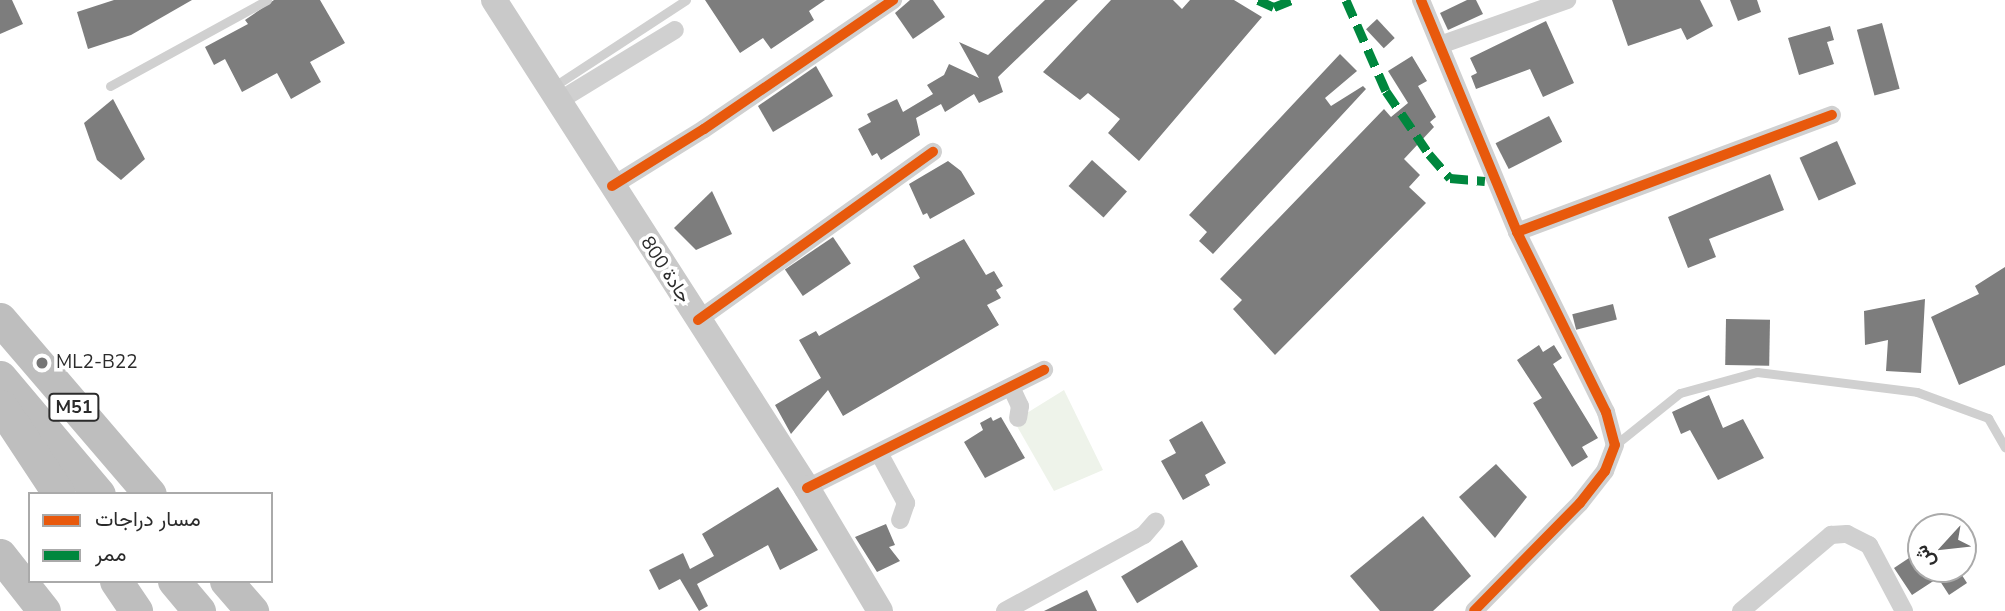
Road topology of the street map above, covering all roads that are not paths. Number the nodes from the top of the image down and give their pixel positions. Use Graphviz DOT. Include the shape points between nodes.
graph roads {
  1 [pos="267,0"];
  2 [pos="494,0"];
  3 [pos="686,0"];
  4 [pos="893,0"];
  5 [pos="1421,0"];
  6 [pos="1567,0"];
  7 [pos="675,30"];
  8 [pos="1440,45"];
  9 [pos="110,86"];
  10 [pos="553,96"];
  11 [pos="1832,115"];
  12 [pos="933,152"];
  13 [pos="612,187"];
  14 [pos="1517,232"];
  15 [pos="0,319"];
  16 [pos="698,320"];
  17 [pos="1044,370"];
  18 [pos="0,377"];
  19 [pos="1011,387"];
  20 [pos="0,404"];
  21 [pos="1018,418"];
  22 [pos="1615,445"];
  23 [pos="2005,448"];
  24 [pos="879,453"];
  25 [pos="807,488"];
  26 [pos="58,492"];
  27 [pos="97,492"];
  28 [pos="148,492"];
  29 [pos="900,520"];
  30 [pos="1156,521"];
  31 [pos="0,555"];
  32 [pos="117,583"];
  33 [pos="176,583"];
  34 [pos="228,583"];
  35 [pos="44,611"];
  36 [pos="136,611"];
  37 [pos="199,611"];
  38 [pos="252,611"];
  39 [pos="880,611"];
  40 [pos="1005,611"];
  41 [pos="1474,611"];
  42 [pos="1741,611"];
  43 [pos="1904,611"];
  1 -- 9 [label="lane"];
  2 -- 10 [label="main road, جادة 800"];
  3 -- 10 [label="lane"];
  4 -- 13 [label="street" via="705,130"];
  5 -- 8 [label="street"];
  6 -- 8 [label="street"];
  7 -- 10 [label="street"];
  8 -- 14 [label="street"];
  10 -- 13 [label="main road, جادة 800"];
  11 -- 14 [label="street"];
  12 -- 16 [label="street"];
  13 -- 16 [label="main road, جادة 800"];
  14 -- 22 [label="street" via="1606,412"];
  15 -- 28 [label="highway, M51"];
  16 -- 25 [label="main road, جادة 800"];
  17 -- 19 [label="street"];
  18 -- 27 [label="highway, M51"];
  19 -- 21 [label="street" via="1020,406"];
  19 -- 24 [label="street"];
  20 -- 26 [label="highway"];
  22 -- 23 [label="lane" via="1680,394 1757,372 1917,392 1988,418"];
  22 -- 41 [label="street" via="1605,471 1580,503"];
  24 -- 25 [label="street"];
  24 -- 29 [label="street" via="906,503"];
  25 -- 39 [label="main road, جادة 800"];
  30 -- 40 [label="street" via="1144,535"];
  31 -- 35 [label="highway"];
  32 -- 36 [label="highway"];
  33 -- 37 [label="highway"];
  34 -- 38 [label="highway"];
  42 -- 43 [label="street" via="1830,536 1847,534 1869,545"];
}
